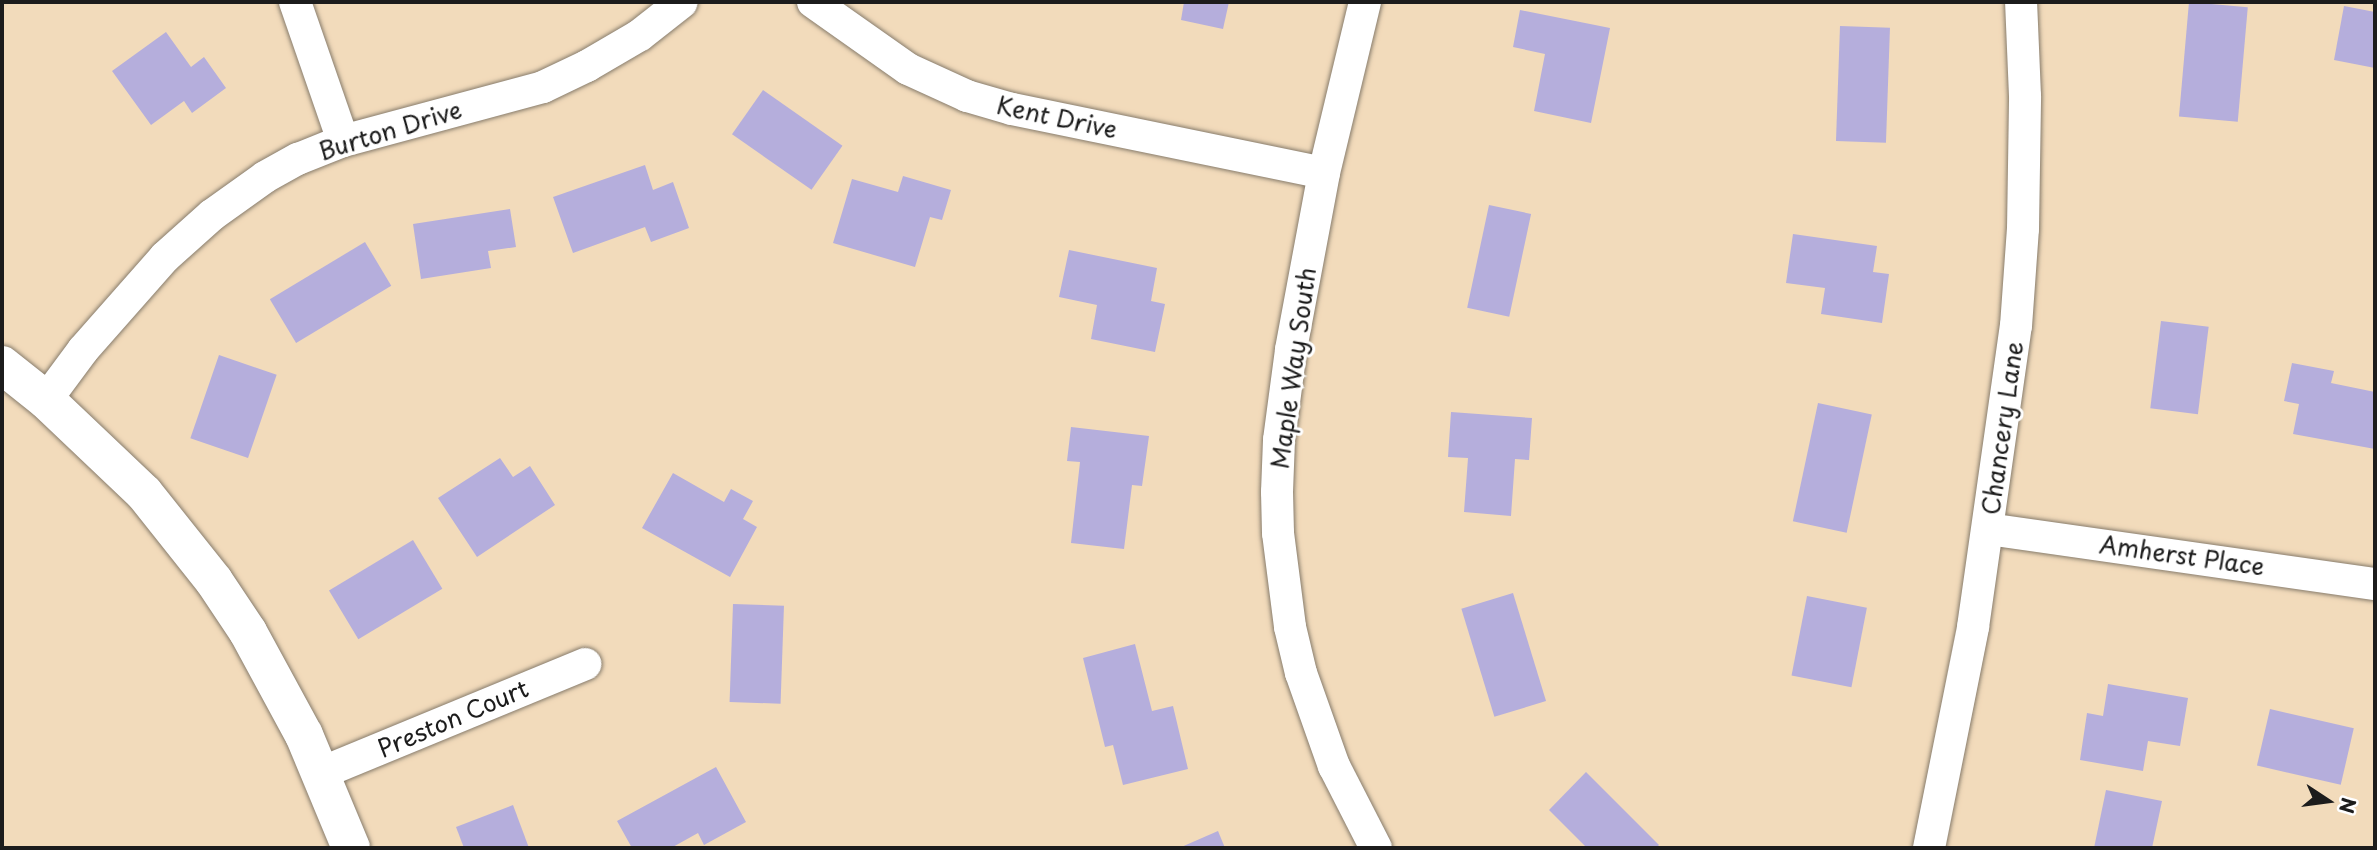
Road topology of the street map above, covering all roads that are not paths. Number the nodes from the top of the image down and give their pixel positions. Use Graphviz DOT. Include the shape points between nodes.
graph roads {
  1 [pos="295,2"];
  2 [pos="682,2"];
  3 [pos="813,2"];
  4 [pos="1366,2"];
  5 [pos="2021,2"];
  6 [pos="343,141"];
  7 [pos="1325,173"];
  8 [pos="2,365"];
  9 [pos="46,400"];
  10 [pos="1988,530"];
  11 [pos="2375,584"];
  12 [pos="584,664"];
  13 [pos="321,773"];
  14 [pos="351,848"];
  15 [pos="1376,848"];
  16 [pos="1929,848"];
  1 -- 6 [label="street"];
  2 -- 6 [label="street, Burton Drive" via="640,35 543,87"];
  3 -- 7 [label="street, Kent Drive" via="908,69 967,96"];
  4 -- 7 [label="street, Maple Way South"];
  5 -- 10 [label="street, Chancery Lane" via="2023,229 2016,327"];
  6 -- 9 [label="street, Burton Drive" via="298,159 212,215 164,257"];
  7 -- 15 [label="street, Maple Way South" via="1279,440 1278,533 1290,628 1301,673 1334,766"];
  8 -- 9 [label="street"];
  9 -- 13 [label="street" via="144,494 214,581 248,632"];
  10 -- 11 [label="street, Amherst Place"];
  10 -- 16 [label="street, Chancery Lane"];
  12 -- 13 [label="street, Preston Court"];
  13 -- 14 [label="street"];
}
